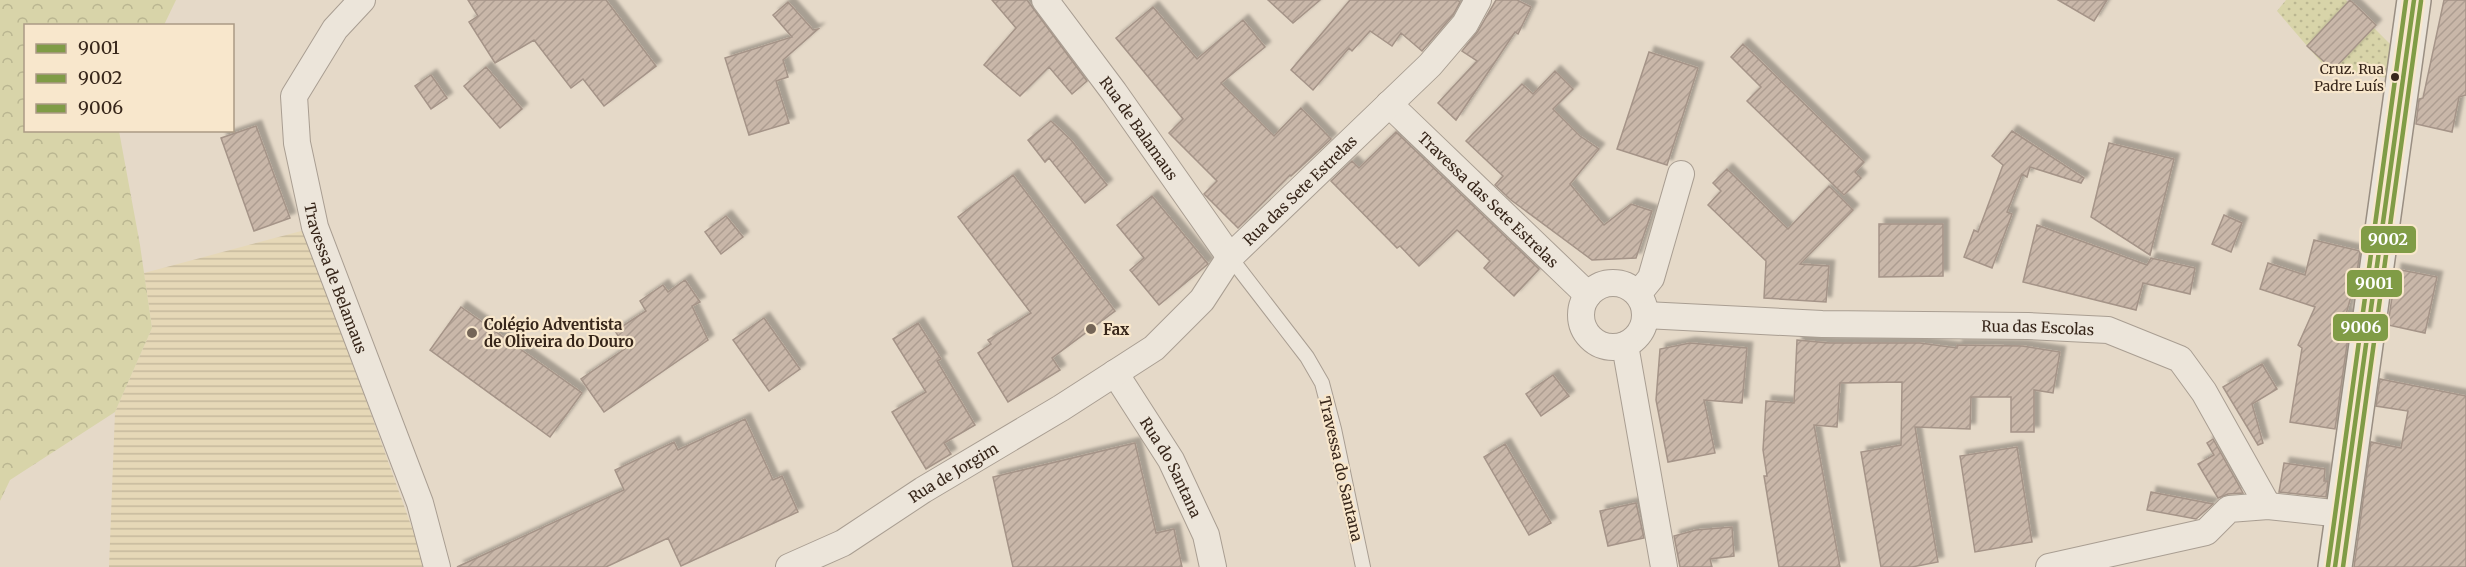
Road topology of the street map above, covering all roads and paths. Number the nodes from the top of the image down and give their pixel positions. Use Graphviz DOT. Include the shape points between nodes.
graph roads {
  1 [pos="362,0"];
  2 [pos="1045,0"];
  3 [pos="1478,0"];
  4 [pos="2414,0"];
  5 [pos="1389,104"];
  6 [pos="1681,174"];
  7 [pos="1230,257"];
  8 [pos="1588,295"];
  9 [pos="1641,304"];
  10 [pos="1625,345"];
  11 [pos="1115,373"];
  12 [pos="2268,506"];
  13 [pos="2342,514"];
  14 [pos="437,567"];
  15 [pos="789,567"];
  16 [pos="1213,567"];
  17 [pos="1363,567"];
  18 [pos="1664,567"];
  19 [pos="2049,567"];
  20 [pos="2335,567"];
  1 -- 14 [label="street, Travessa de Belamaus" via="335,29 294,96 297,143 315,227 420,502"];
  2 -- 7 [label="street, Rua de Balamaus"];
  3 -- 5 [label="street, Rua das Sete Estrelas" via="1465,24 1430,65"];
  4 -- 13 [label="street"];
  5 -- 7 [label="street, Rua das Sete Estrelas"];
  5 -- 8 [label="street, Travessa das Sete Estrelas"];
  6 -- 9 [label="street"];
  7 -- 11 [label="street, Rua das Sete Estrelas" via="1202,300 1154,348"];
  7 -- 17 [label="lane, Travessa do Santana" via="1307,357 1322,383"];
  8 -- 9 [label="street" via="1612,283 1622,284"];
  8 -- 10 [label="street" via="1581,315 1588,335 1605,346"];
  9 -- 10 [label="street" via="1640,333"];
  9 -- 12 [label="street, Rua das Escolas" via="1822,324 2108,330 2180,359 2204,392"];
  10 -- 18 [label="street"];
  11 -- 15 [label="street, Rua de Jorgim" via="843,543"];
  11 -- 16 [label="street, Rua do Santana" via="1171,460 1206,535"];
  12 -- 13 [label="street"];
  12 -- 19 [label="street" via="2229,509 2206,532"];
  13 -- 20 [label="street"];
}
